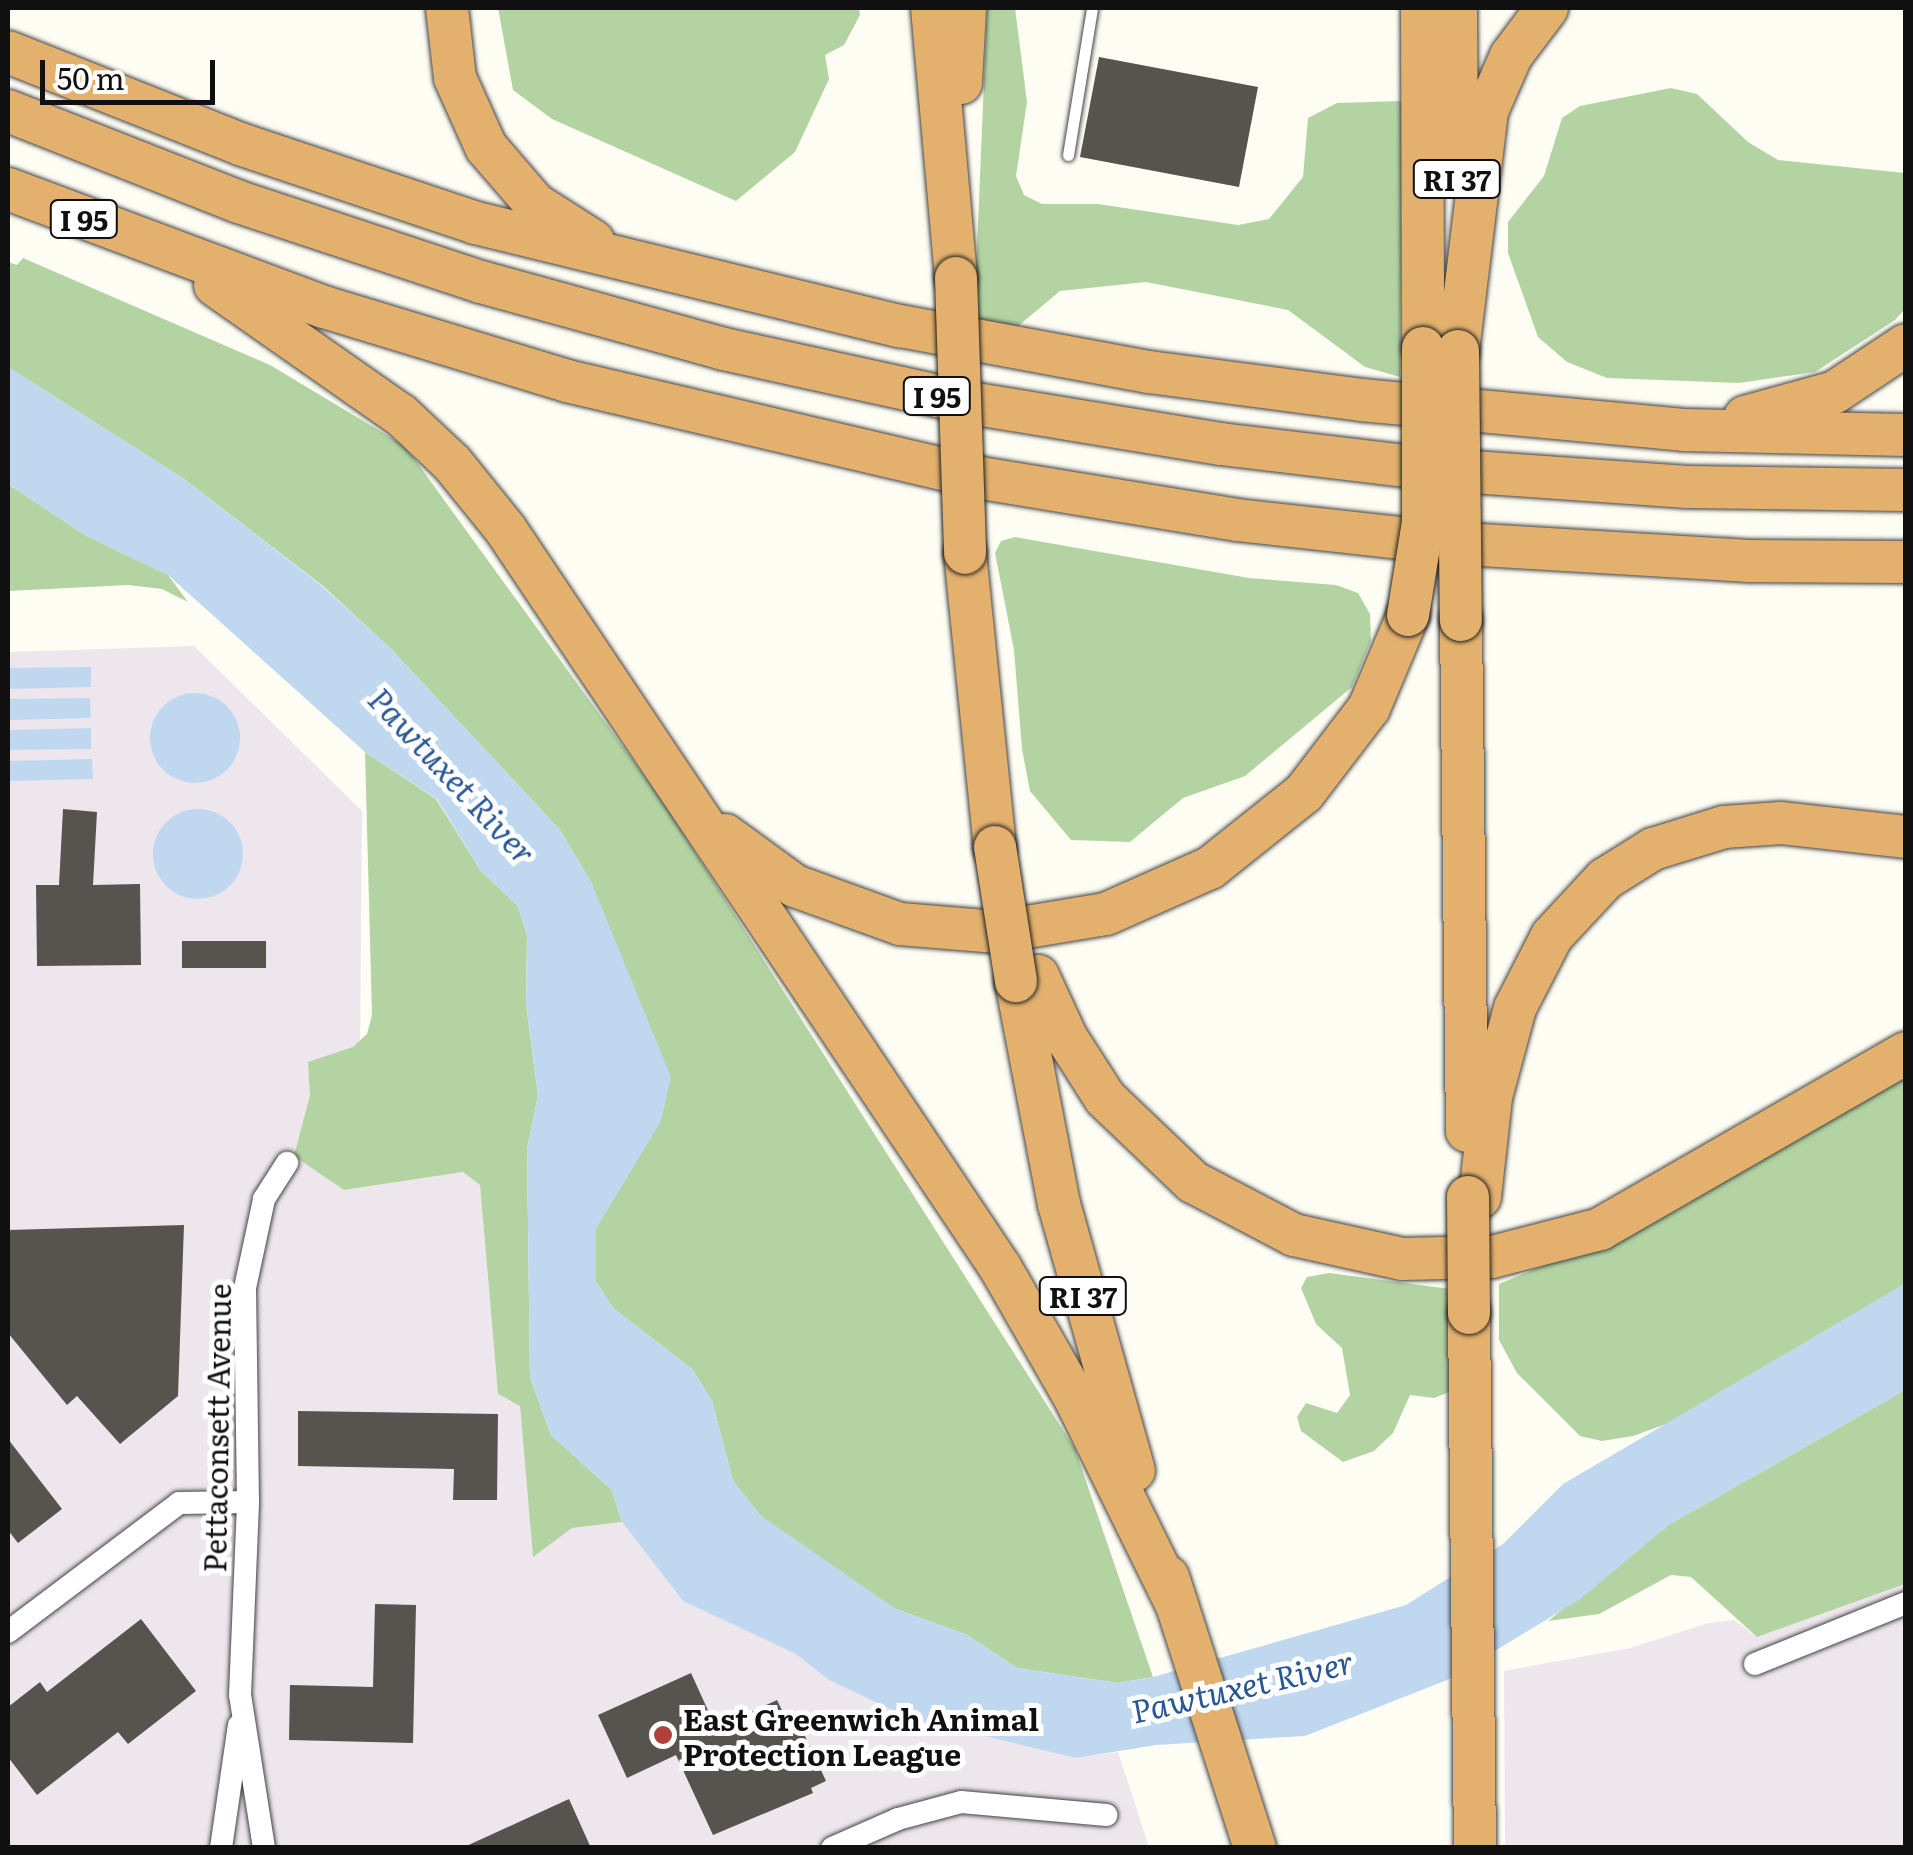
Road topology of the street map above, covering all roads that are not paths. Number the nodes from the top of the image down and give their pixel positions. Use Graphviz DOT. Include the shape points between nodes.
graph roads {
  1 [pos="447,8"];
  2 [pos="932,8"];
  3 [pos="965,8"];
  4 [pos="1092,8"];
  5 [pos="1422,8"];
  6 [pos="1456,8"];
  7 [pos="1547,8"];
  8 [pos="8,52"];
  9 [pos="8,111"];
  10 [pos="1068,155"];
  11 [pos="8,189"];
  12 [pos="160,248"];
  13 [pos="673,272"];
  14 [pos="956,278"];
  15 [pos="1906,345"];
  16 [pos="1441,350"];
  17 [pos="1570,419"];
  18 [pos="1906,436"];
  19 [pos="1906,490"];
  20 [pos="1906,562"];
  21 [pos="673,780"];
  22 [pos="1906,837"];
  23 [pos="1027,978"];
  24 [pos="1906,1053"];
  25 [pos="287,1163"];
  26 [pos="1474,1197"];
  27 [pos="248,1502"];
  28 [pos="1906,1602"];
  29 [pos="1177,1605"];
  30 [pos="8,1632"];
  31 [pos="1756,1664"];
  32 [pos="242,1702"];
  33 [pos="1106,1815"];
  34 [pos="1250,1829"];
  35 [pos="221,1848"];
  36 [pos="264,1848"];
  37 [pos="832,1848"];
  38 [pos="1475,1848"];
  1 -- 13 [label="highway" via="460,96 507,176 568,228"];
  2 -- 14 [label="highway"];
  3 -- 14 [label="highway, RI 37"];
  4 -- 10 [label="lane"];
  5 -- 16 [label="highway"];
  6 -- 16 [label="highway, RI 37"];
  7 -- 16 [label="highway" via="1510,56 1487,111"];
  8 -- 13 [label="highway" via="347,181 532,240"];
  9 -- 19 [label="highway, I 95" via="239,202 465,277 724,349 970,403 1220,444 1446,470 1707,488"];
  11 -- 12 [label="highway, I 95"];
  12 -- 20 [label="highway, I 95" via="584,386 798,440 1047,490 1462,544"];
  12 -- 21 [label="highway" via="360,383 452,463 506,530"];
  13 -- 17 [label="highway" via="900,326 1149,372"];
  14 -- 23 [label="highway, RI 37, bridge" via="964,554 995,847"];
  15 -- 17 [label="highway" via="1850,385 1784,410 1713,419"];
  16 -- 21 [label="highway, bridge" via="1408,615 1358,725 1290,806 1194,877 1090,919 973,932 856,912 760,864"];
  16 -- 26 [label="highway, RI 37, bridge" via="1460,620"];
  17 -- 18 [label="highway" via="1754,434"];
  21 -- 29 [label="highway" via="1027,1310"];
  22 -- 26 [label="highway" via="1791,824 1724,827 1652,849 1606,879 1552,936 1515,1008"];
  23 -- 24 [label="highway" via="1091,1078 1183,1175 1294,1235 1402,1259 1504,1255 1600,1229"];
  23 -- 29 [label="highway, RI 37" via="1076,1267"];
  25 -- 27 [label="street, Pettaconsett Avenue" via="264,1199 245,1288"];
  26 -- 38 [label="highway, RI 37, bridge" via="1469,1313"];
  27 -- 30 [label="street" via="178,1503"];
  27 -- 32 [label="street, Pettaconsett Avenue"];
  28 -- 31 [label="street"];
  29 -- 34 [label="highway, RI 37"];
  32 -- 35 [label="street, Pettaconsett Avenue"];
  32 -- 36 [label="street, Pettaconsett Avenue"];
  33 -- 37 [label="street" via="962,1802 908,1815"];
}
